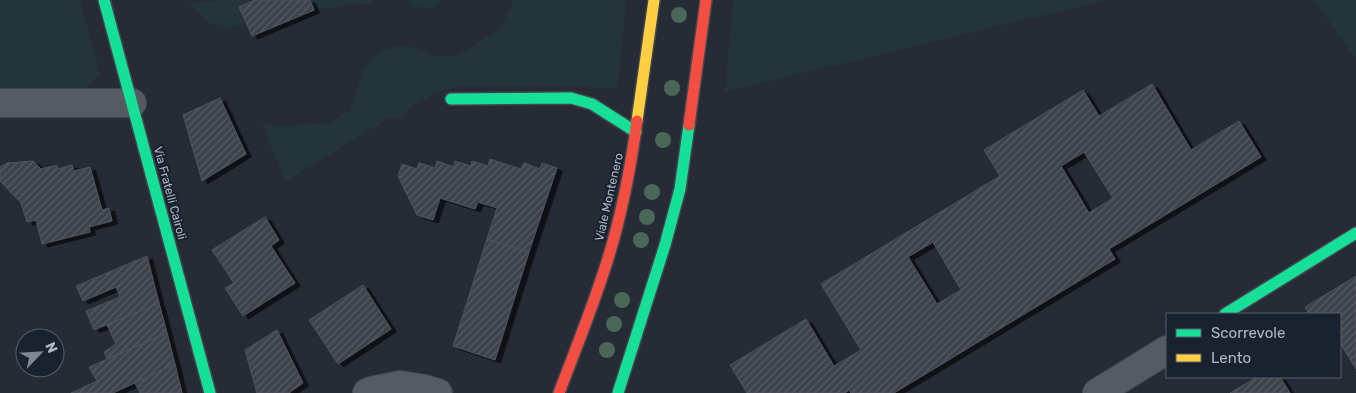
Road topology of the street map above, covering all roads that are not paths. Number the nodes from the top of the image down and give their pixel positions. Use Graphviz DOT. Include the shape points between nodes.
graph roads {
  1 [pos="104,0"];
  2 [pos="654,0"];
  3 [pos="706,0"];
  4 [pos="451,99"];
  5 [pos="132,103"];
  6 [pos="0,104"];
  7 [pos="636,132"];
  8 [pos="1356,233"];
  9 [pos="1227,313"];
  10 [pos="1166,351"];
  11 [pos="210,393"];
  12 [pos="367,393"];
  13 [pos="438,393"];
  14 [pos="559,393"];
  15 [pos="618,393"];
  16 [pos="1097,393"];
  1 -- 5 [label="main road, Via Fratelli Cairoli"];
  2 -- 7 [label="main road, Viale Montenero"];
  3 -- 15 [label="main road" via="680,189"];
  4 -- 7 [label="main road" via="571,98 592,104"];
  5 -- 6 [label="street"];
  5 -- 11 [label="main road, Via Fratelli Cairoli"];
  7 -- 14 [label="main road, Viale Montenero" via="623,203 606,265"];
  8 -- 9 [label="main road"];
  10 -- 16 [label="street"];
  12 -- 13 [label="street" via="400,385"];
}
